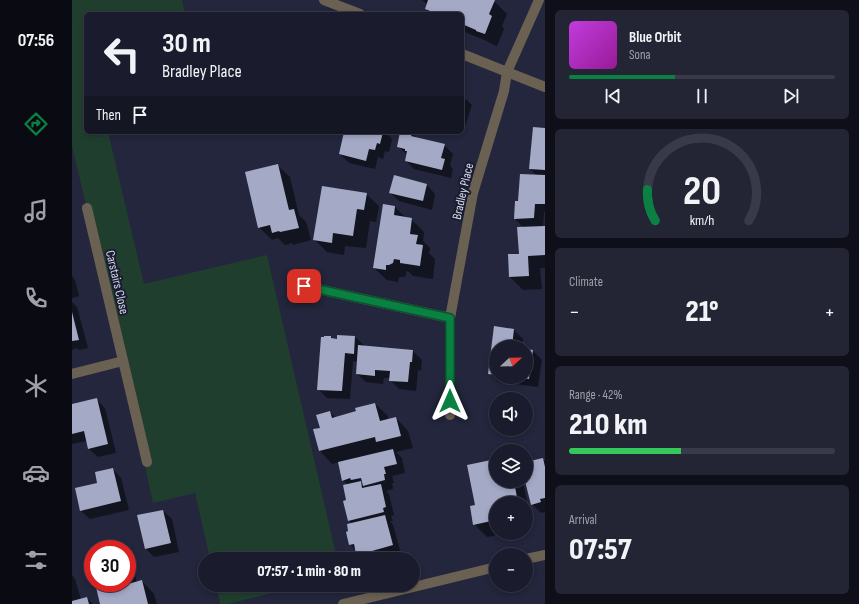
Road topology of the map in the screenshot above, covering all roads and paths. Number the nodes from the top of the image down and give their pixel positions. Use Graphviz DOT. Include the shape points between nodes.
graph roads {
  1 [pos="324,0"];
  2 [pos="539,0"];
  3 [pos="355,12"];
  4 [pos="464,55"];
  5 [pos="507,72"];
  6 [pos="545,87"];
  7 [pos="87,208"];
  8 [pos="304,286"];
  9 [pos="450,318"];
  10 [pos="123,361"];
  11 [pos="72,374"];
  12 [pos="450,415"];
  13 [pos="147,462"];
  14 [pos="545,555"];
  15 [pos="533,558"];
  16 [pos="489,569"];
  17 [pos="343,604"];
  1 -- 3 [label="street"];
  2 -- 5 [label="street, Bradley Place"];
  4 -- 5 [label="street"];
  5 -- 6 [label="street"];
  5 -- 9 [label="street, Bradley Place" via="504,91 473,193"];
  7 -- 10 [label="street, Carstairs Close"];
  8 -- 9 [label="street"];
  9 -- 12 [label="street, Bradley Place"];
  10 -- 11 [label="street"];
  10 -- 13 [label="street, Carstairs Close"];
  14 -- 15 [label="street"];
  16 -- 17 [label="street"];
}
